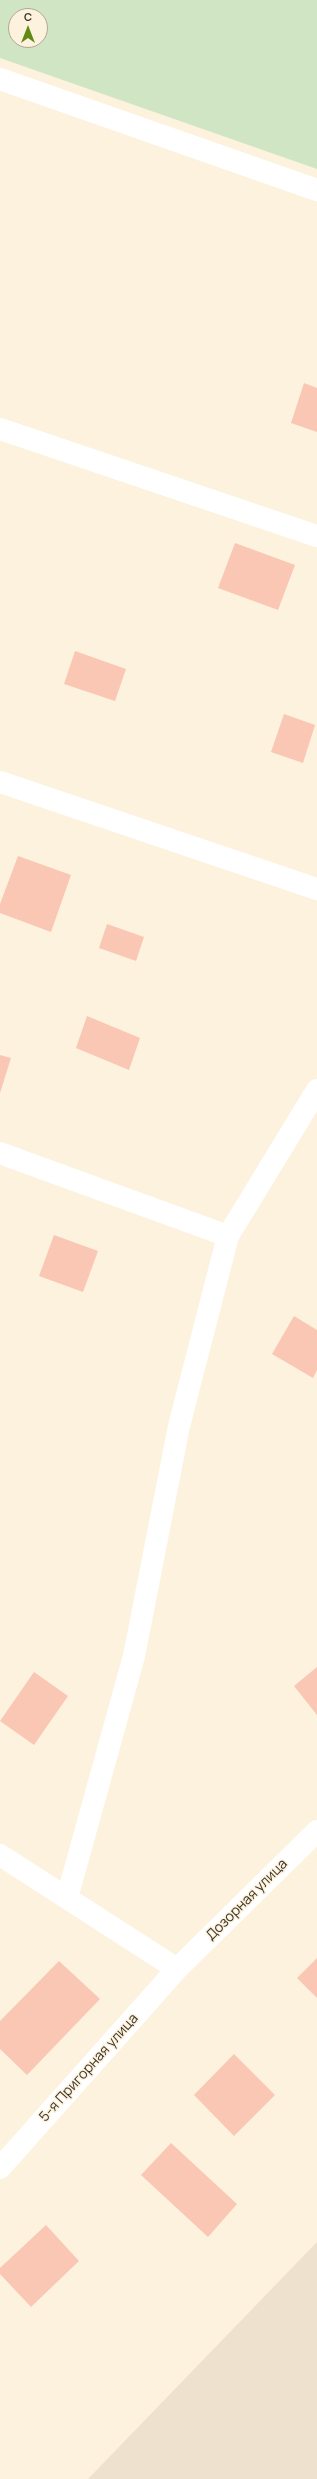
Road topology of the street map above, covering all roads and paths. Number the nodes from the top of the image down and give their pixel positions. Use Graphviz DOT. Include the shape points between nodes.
graph roads {
  1 [pos="0,79"];
  2 [pos="317,190"];
  3 [pos="0,429"];
  4 [pos="317,536"];
  5 [pos="0,782"];
  6 [pos="317,889"];
  7 [pos="317,1090"];
  8 [pos="0,1153"];
  9 [pos="228,1236"];
  10 [pos="317,1831"];
  11 [pos="0,1854"];
  12 [pos="68,1898"];
  13 [pos="177,1969"];
  14 [pos="0,2168"];
  1 -- 2 [label="street"];
  3 -- 4 [label="street"];
  5 -- 6 [label="street"];
  7 -- 9 [label="street"];
  8 -- 9 [label="street"];
  9 -- 12 [label="street" via="179,1426 134,1656"];
  10 -- 13 [label="street, Дозорная улица"];
  11 -- 12 [label="street"];
  12 -- 13 [label="street"];
  13 -- 14 [label="street, 5-я Пригорная улица"];
}
